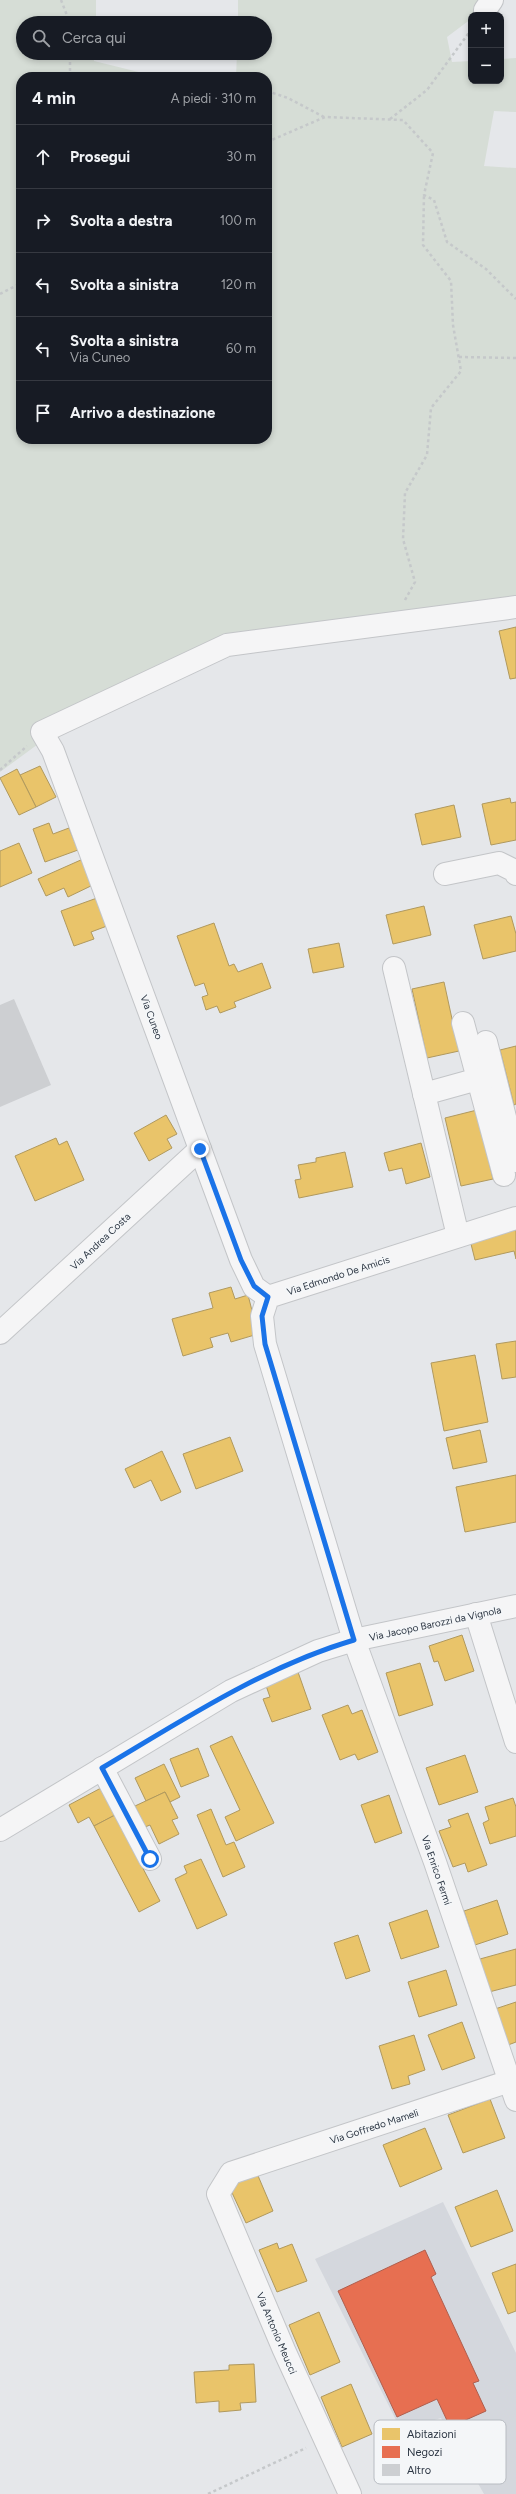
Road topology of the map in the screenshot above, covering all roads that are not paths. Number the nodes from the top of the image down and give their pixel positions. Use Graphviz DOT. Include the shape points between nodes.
graph roads {
  1 [pos="516,607"];
  2 [pos="445,874"];
  3 [pos="516,874"];
  4 [pos="394,968"];
  5 [pos="464,1023"];
  6 [pos="486,1042"];
  7 [pos="478,1079"];
  8 [pos="424,1094"];
  9 [pos="200,1149"];
  10 [pos="510,1168"];
  11 [pos="516,1218"];
  12 [pos="458,1236"];
  13 [pos="268,1297"];
  14 [pos="0,1333"];
  15 [pos="516,1606"];
  16 [pos="476,1614"];
  17 [pos="354,1640"];
  18 [pos="516,1742"];
  19 [pos="102,1768"];
  20 [pos="0,1830"];
  21 [pos="150,1859"];
  22 [pos="514,2087"];
  23 [pos="231,2173"];
  24 [pos="350,2494"];
  1 -- 9 [label="street, Via Cuneo" via="227,644 42,732 53,751"];
  2 -- 3 [label="street" via="499,863"];
  4 -- 8 [label="street"];
  5 -- 7 [label="street"];
  6 -- 10 [label="street"];
  7 -- 8 [label="street"];
  7 -- 10 [label="street"];
  8 -- 12 [label="street"];
  9 -- 13 [label="street, Via Cuneo" via="241,1260 254,1286"];
  9 -- 14 [label="street, Via Andrea Costa"];
  11 -- 12 [label="street, Via Edmondo De Amicis"];
  12 -- 13 [label="street, Via Edmondo De Amicis"];
  13 -- 17 [label="street" via="262,1316 265,1344"];
  15 -- 16 [label="street, Via Jacopo Barozzi da Vignola"];
  16 -- 17 [label="street, Via Jacopo Barozzi da Vignola"];
  16 -- 18 [label="street"];
  17 -- 19 [label="street" via="318,1651 231,1691"];
  17 -- 22 [label="street, Via Enrico Fermi"];
  19 -- 20 [label="street"];
  19 -- 21 [label="street"];
  22 -- 23 [label="street, Via Goffredo Mameli"];
  23 -- 24 [label="street, Via Antonio Meucci" via="218,2194 284,2350"];
}
